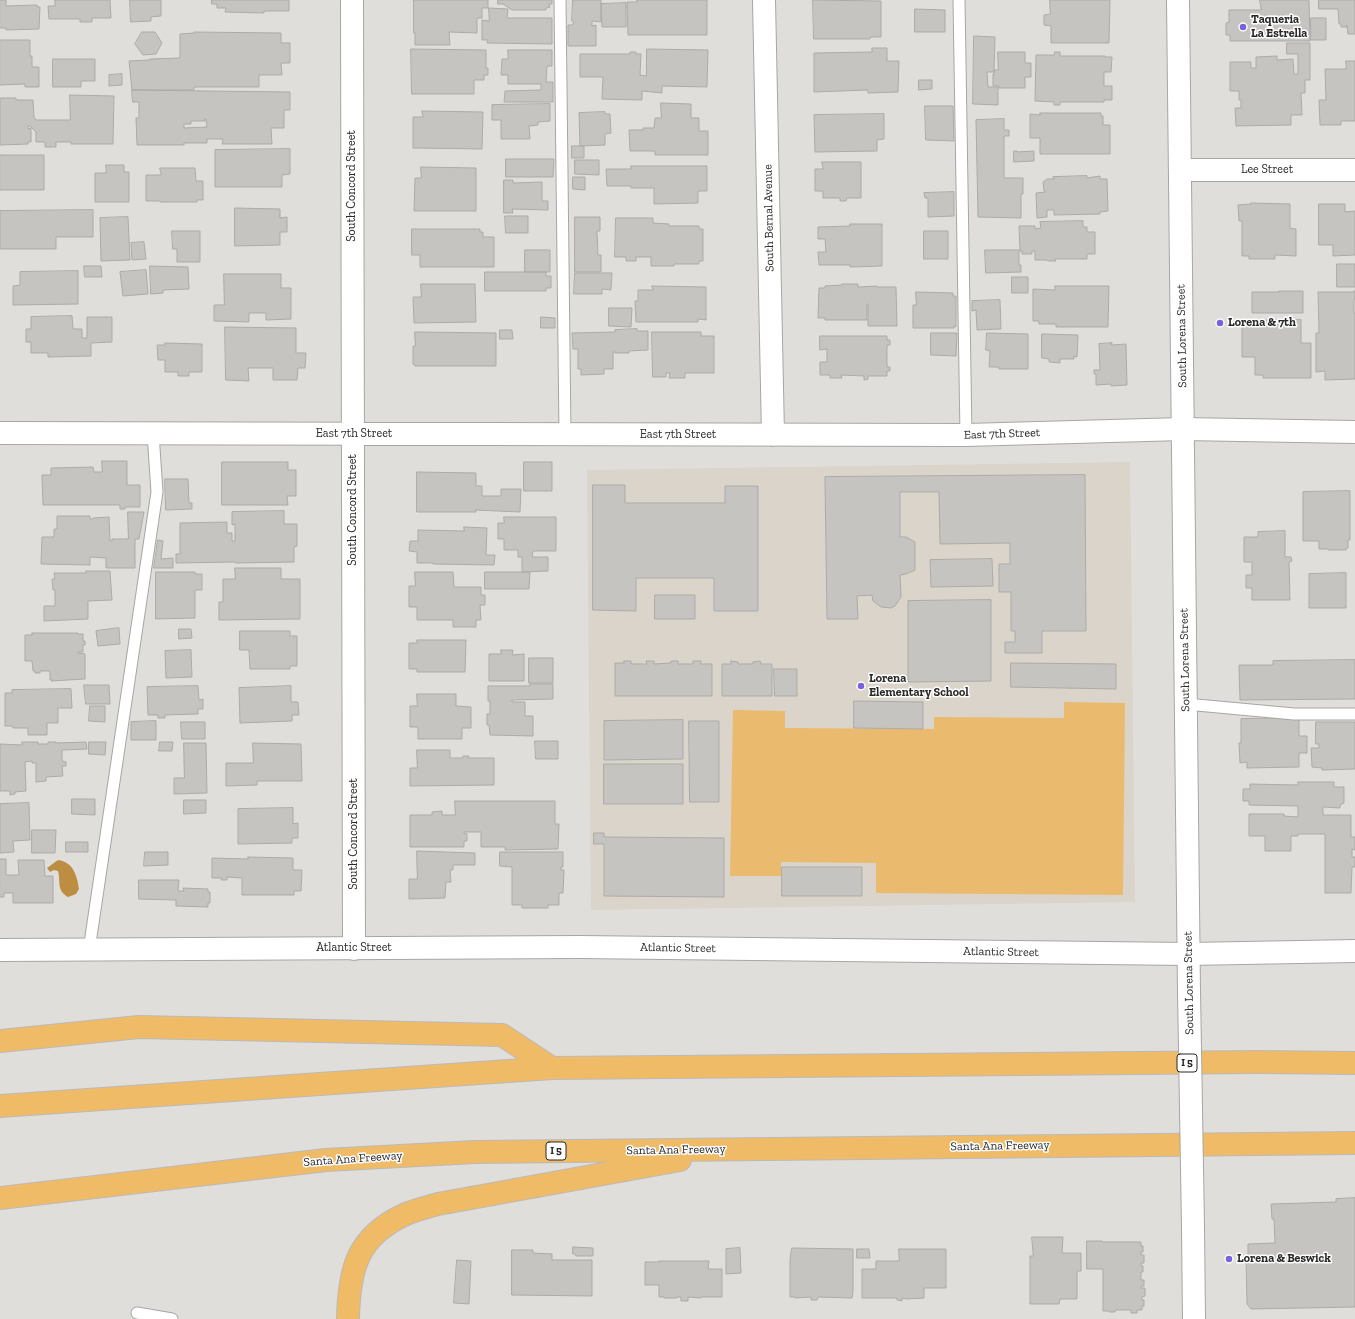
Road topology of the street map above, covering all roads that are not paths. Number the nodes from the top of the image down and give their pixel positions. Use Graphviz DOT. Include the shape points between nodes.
graph roads {
  1 [pos="352,0"];
  2 [pos="560,0"];
  3 [pos="764,0"];
  4 [pos="959,0"];
  5 [pos="1178,0"];
  6 [pos="1180,170"];
  7 [pos="1355,170"];
  8 [pos="1183,429"];
  9 [pos="1355,432"];
  10 [pos="0,433"];
  11 [pos="153,433"];
  12 [pos="353,434"];
  13 [pos="566,434"];
  14 [pos="773,435"];
  15 [pos="966,435"];
  16 [pos="1186,704"];
  17 [pos="1355,714"];
  18 [pos="354,949"];
  19 [pos="0,950"];
  20 [pos="88,950"];
  21 [pos="1355,951"];
  22 [pos="1188,954"];
  23 [pos="0,1041"];
  24 [pos="1355,1063"];
  25 [pos="552,1068"];
  26 [pos="0,1106"];
  27 [pos="1355,1143"];
  28 [pos="743,1149"];
  29 [pos="0,1198"];
  30 [pos="138,1313"];
  31 [pos="172,1319"];
  32 [pos="348,1319"];
  33 [pos="1194,1319"];
  1 -- 12 [label="street, South Concord Street"];
  2 -- 13 [label="lane"];
  3 -- 14 [label="street, South Bernal Avenue"];
  4 -- 15 [label="lane"];
  5 -- 6 [label="street, South Lorena Street"];
  6 -- 7 [label="street, Lee Street"];
  6 -- 8 [label="street, South Lorena Street"];
  8 -- 9 [label="street, East 7th Street"];
  8 -- 15 [label="street, East 7th Street"];
  8 -- 16 [label="street, South Lorena Street"];
  10 -- 11 [label="street, East 7th Street"];
  11 -- 12 [label="street, East 7th Street"];
  11 -- 20 [label="lane" via="157,492"];
  12 -- 13 [label="street, East 7th Street"];
  12 -- 18 [label="street, South Concord Street"];
  13 -- 14 [label="street, East 7th Street"];
  14 -- 15 [label="street, East 7th Street"];
  16 -- 17 [label="lane" via="1294,714"];
  16 -- 22 [label="street, South Lorena Street"];
  18 -- 20 [label="street, Atlantic Street"];
  18 -- 22 [label="street, Atlantic Street" via="579,947"];
  19 -- 20 [label="street, Atlantic Street"];
  21 -- 22 [label="street, Atlantic Street"];
  22 -- 33 [label="street, South Lorena Street, bridge"];
  23 -- 25 [label="highway" via="139,1027 502,1035"];
  24 -- 25 [label="highway, I 5"];
  25 -- 26 [label="highway, I 5"];
  27 -- 28 [label="highway, Santa Ana Freeway / I 5"];
  28 -- 29 [label="highway, Santa Ana Freeway / I 5" via="476,1152 326,1160"];
  28 -- 32 [label="highway" via="438,1204 406,1214 382,1227 365,1244 355,1263 348,1294"];
  30 -- 31 [label="lane"];
}
